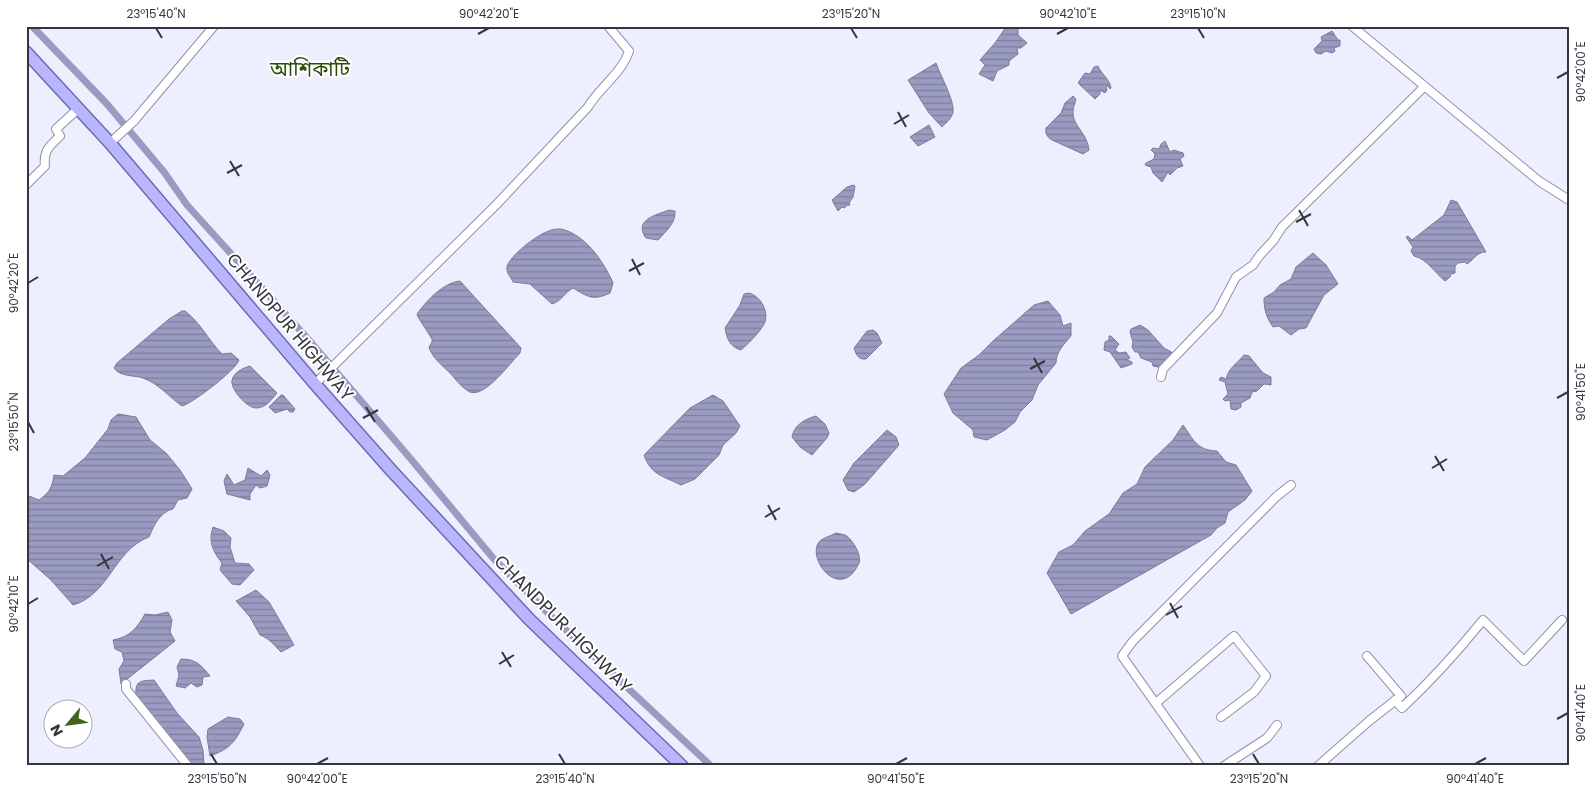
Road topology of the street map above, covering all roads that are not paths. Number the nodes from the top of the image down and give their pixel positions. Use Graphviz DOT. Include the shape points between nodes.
graph roads {
  1 [pos="214,26"];
  2 [pos="608,26"];
  3 [pos="1352,26"];
  4 [pos="26,52"];
  5 [pos="1424,87"];
  6 [pos="79,108"];
  7 [pos="114,139"];
  8 [pos="26,185"];
  9 [pos="1569,200"];
  10 [pos="1161,377"];
  11 [pos="318,380"];
  12 [pos="1291,485"];
  13 [pos="1562,620"];
  14 [pos="1368,656"];
  15 [pos="126,684"];
  16 [pos="1395,700"];
  17 [pos="1156,704"];
  18 [pos="1221,717"];
  19 [pos="1277,725"];
  20 [pos="188,766"];
  21 [pos="682,766"];
  22 [pos="1200,766"];
  23 [pos="1224,766"];
  24 [pos="1318,766"];
  1 -- 7 [label="street" via="134,121"];
  2 -- 11 [label="street" via="629,51 626,61 588,107 497,204"];
  3 -- 5 [label="street"];
  4 -- 6 [label="main road, CHANDPUR HIGHWAY"];
  5 -- 9 [label="street" via="1539,181"];
  5 -- 10 [label="street" via="1282,227 1254,265 1236,277 1217,313 1163,369"];
  6 -- 7 [label="main road, CHANDPUR HIGHWAY"];
  6 -- 8 [label="street" via="56,129 60,136 46,150 45,166"];
  7 -- 11 [label="main road, CHANDPUR HIGHWAY"];
  11 -- 21 [label="main road, CHANDPUR HIGHWAY" via="390,469 529,619"];
  12 -- 17 [label="street" via="1133,641 1122,656"];
  13 -- 16 [label="street" via="1524,661 1482,620 1402,708"];
  14 -- 16 [label="street" via="1401,696"];
  15 -- 20 [label="street" via="126,689"];
  16 -- 24 [label="street"];
  17 -- 18 [label="street" via="1234,636 1266,676 1254,692"];
  17 -- 22 [label="street"];
  19 -- 23 [label="street" via="1267,738"];
}
